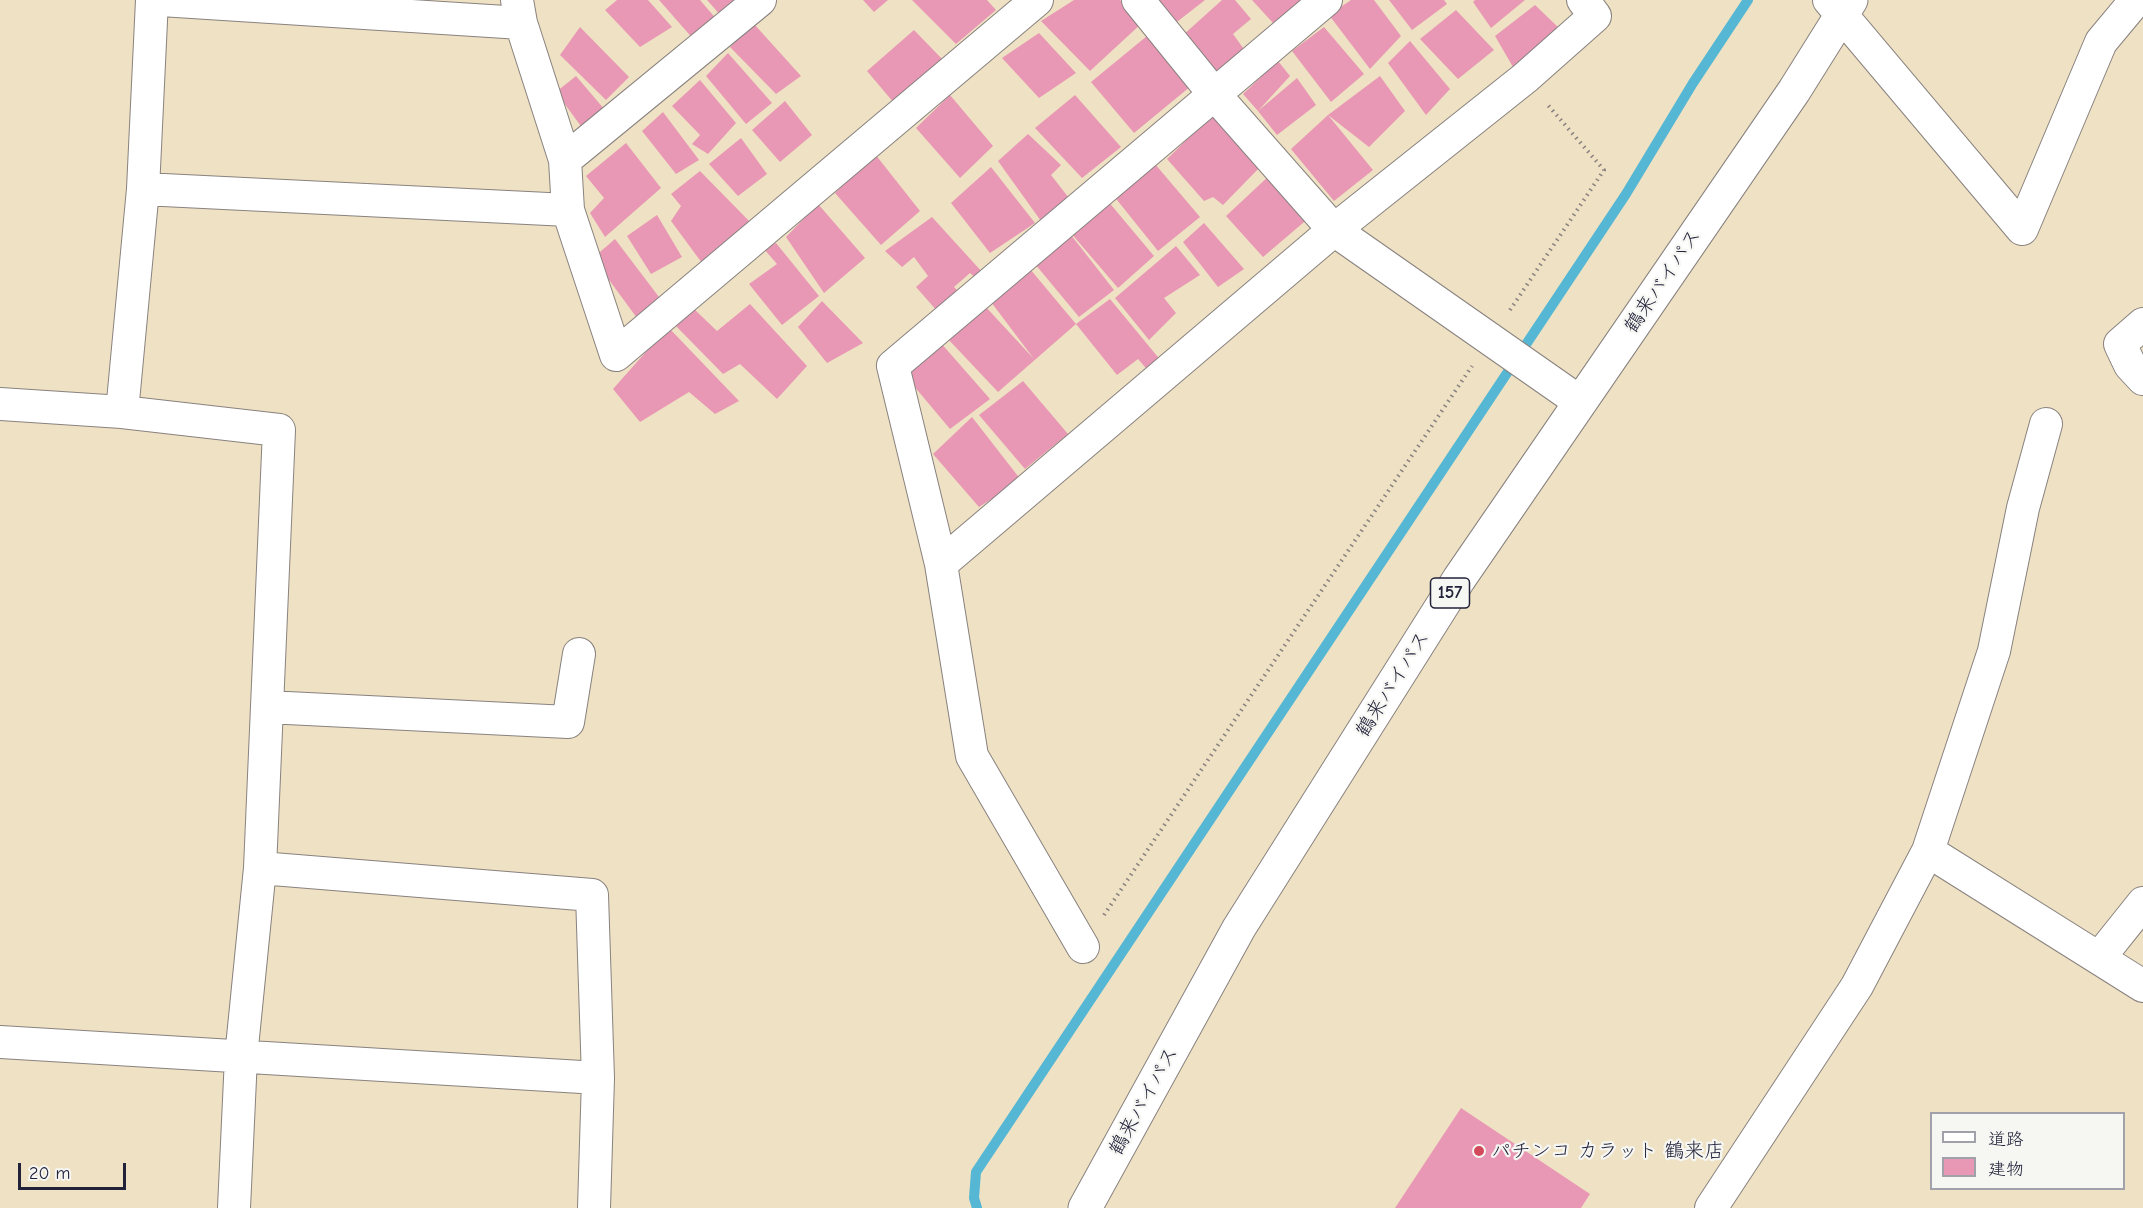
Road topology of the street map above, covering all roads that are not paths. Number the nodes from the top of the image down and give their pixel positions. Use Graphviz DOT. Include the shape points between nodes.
graph roads {
  1 [pos="152,0"];
  2 [pos="161,0"];
  3 [pos="759,0"];
  4 [pos="1037,0"];
  5 [pos="1138,0"];
  6 [pos="1326,0"];
  7 [pos="1582,0"];
  8 [pos="2136,0"];
  9 [pos="1840,5"];
  10 [pos="519,11"];
  11 [pos="1215,95"];
  12 [pos="565,160"];
  13 [pos="143,189"];
  14 [pos="568,210"];
  15 [pos="1334,230"];
  16 [pos="2143,324"];
  17 [pos="2143,379"];
  18 [pos="1581,402"];
  19 [pos="0,404"];
  20 [pos="122,412"];
  21 [pos="2046,424"];
  22 [pos="942,564"];
  23 [pos="579,654"];
  24 [pos="267,707"];
  25 [pos="1928,851"];
  26 [pos="260,868"];
  27 [pos="2143,903"];
  28 [pos="1083,947"];
  29 [pos="2099,958"];
  30 [pos="2143,986"];
  31 [pos="0,1042"];
  32 [pos="242,1057"];
  33 [pos="598,1078"];
  34 [pos="234,1208"];
  35 [pos="594,1208"];
  36 [pos="1085,1208"];
  37 [pos="1712,1208"];
  1 -- 13 [label="street"];
  2 -- 10 [label="street"];
  3 -- 12 [label="street"];
  4 -- 14 [label="street" via="616,355"];
  5 -- 11 [label="street"];
  6 -- 11 [label="street"];
  7 -- 15 [label="street" via="1595,16 1525,78"];
  8 -- 9 [label="street" via="2102,42 2022,229"];
  9 -- 18 [label="highway, 鶴来バイパス / 157" via="1794,91"];
  10 -- 12 [label="street"];
  11 -- 15 [label="street"];
  11 -- 22 [label="street" via="893,366"];
  12 -- 14 [label="street"];
  13 -- 14 [label="street"];
  13 -- 20 [label="street"];
  15 -- 18 [label="street"];
  15 -- 22 [label="street"];
  16 -- 17 [label="street" via="2120,344 2130,365"];
  18 -- 36 [label="highway, 鶴来バイパス / 157" via="1459,579 1239,928"];
  19 -- 20 [label="street"];
  20 -- 24 [label="street" via="279,430"];
  21 -- 25 [label="street" via="2022,507 1994,651"];
  22 -- 28 [label="street" via="972,756"];
  23 -- 24 [label="street" via="568,722"];
  24 -- 26 [label="street"];
  25 -- 29 [label="street"];
  25 -- 37 [label="street" via="1857,986"];
  26 -- 32 [label="street"];
  26 -- 33 [label="street" via="592,895"];
  27 -- 29 [label="street"];
  29 -- 30 [label="street"];
  31 -- 32 [label="street"];
  32 -- 33 [label="street"];
  32 -- 34 [label="street"];
  33 -- 35 [label="street"];
}
